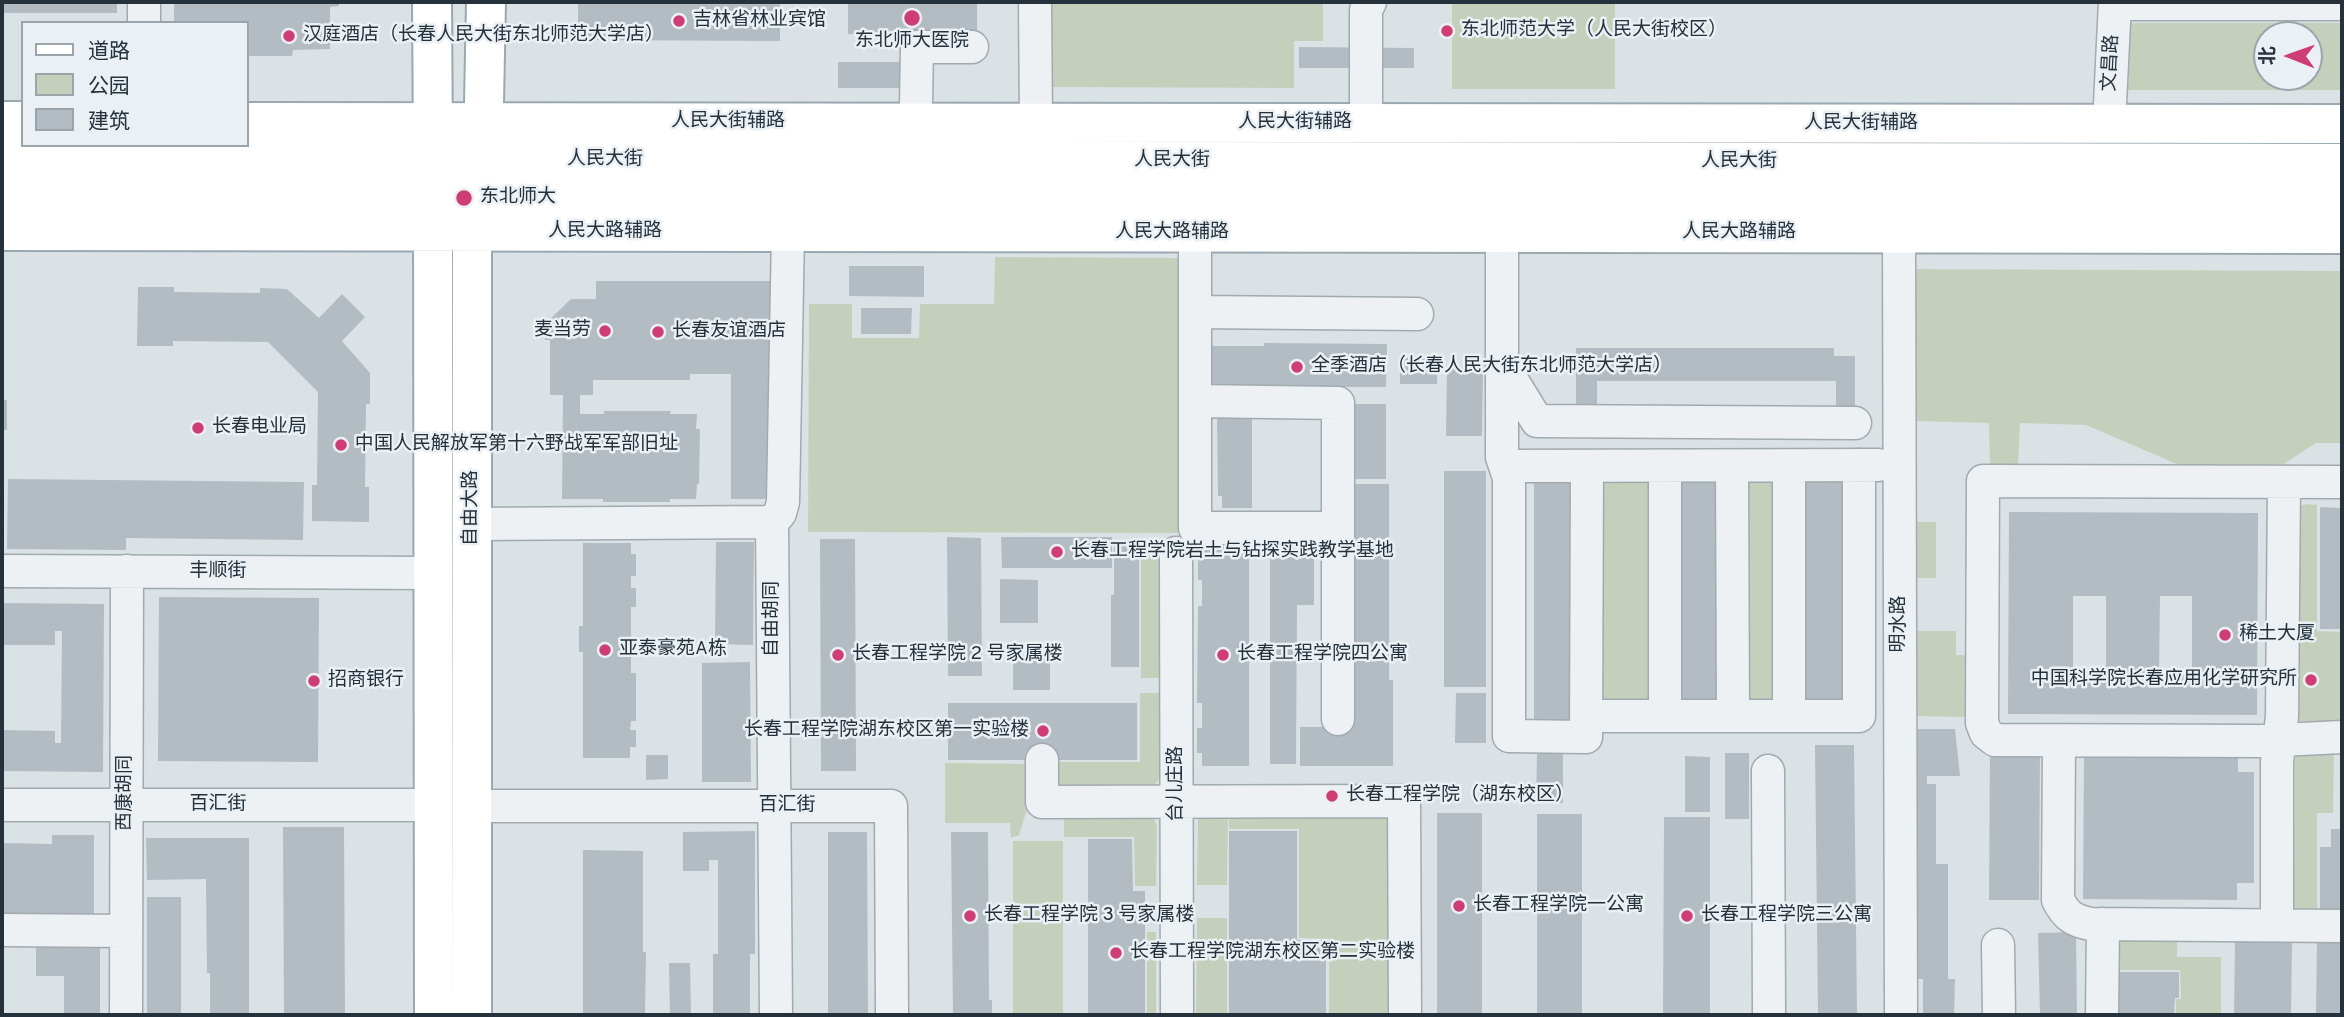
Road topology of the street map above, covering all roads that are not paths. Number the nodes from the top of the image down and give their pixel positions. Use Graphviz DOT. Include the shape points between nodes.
graph roads {
  1 [pos="144,2"];
  2 [pos="432,2"];
  3 [pos="486,2"];
  4 [pos="1035,2"];
  5 [pos="1343,2"];
  6 [pos="1370,2"];
  7 [pos="2115,3"];
  8 [pos="2342,4"];
  9 [pos="144,21"];
  10 [pos="972,47"];
  11 [pos="916,104"];
  12 [pos="2,121"];
  13 [pos="21,121"];
  14 [pos="248,122"];
  15 [pos="433,122"];
  16 [pos="483,122"];
  17 [pos="1036,122"];
  18 [pos="1357,123"];
  19 [pos="2109,124"];
  20 [pos="2342,124"];
  21 [pos="2,159"];
  22 [pos="2342,163"];
  23 [pos="2,194"];
  24 [pos="433,196"];
  25 [pos="477,196"];
  26 [pos="2342,196"];
  27 [pos="2,231"];
  28 [pos="788,232"];
  29 [pos="1195,233"];
  30 [pos="1502,233"];
  31 [pos="1899,233"];
  32 [pos="2342,234"];
  33 [pos="1195,313"];
  34 [pos="1417,314"];
  35 [pos="1502,364"];
  36 [pos="1195,401"];
  37 [pos="1855,423"];
  38 [pos="1900,465"];
  39 [pos="1587,466"];
  40 [pos="1665,466"];
  41 [pos="1732,466"];
  42 [pos="1789,466"];
  43 [pos="1859,466"];
  44 [pos="1505,467"];
  45 [pos="2284,482"];
  46 [pos="2342,482"];
  47 [pos="772,522"];
  48 [pos="472,524"];
  49 [pos="1338,528"];
  50 [pos="1176,553"];
  51 [pos="2,571"];
  52 [pos="127,571"];
  53 [pos="434,573"];
  54 [pos="1586,716"];
  55 [pos="1665,716"];
  56 [pos="1733,716"];
  57 [pos="1789,716"];
  58 [pos="1338,719"];
  59 [pos="2342,737"];
  60 [pos="2280,739"];
  61 [pos="2059,741"];
  62 [pos="1042,760"];
  63 [pos="1768,771"];
  64 [pos="1177,802"];
  65 [pos="2,805"];
  66 [pos="126,805"];
  67 [pos="434,805"];
  68 [pos="472,806"];
  69 [pos="774,806"];
  70 [pos="2103,924"];
  71 [pos="2277,925"];
  72 [pos="2342,926"];
  73 [pos="2,930"];
  74 [pos="126,931"];
  75 [pos="1998,945"];
  76 [pos="126,1015"];
  77 [pos="434,1015"];
  78 [pos="472,1015"];
  79 [pos="776,1015"];
  80 [pos="892,1015"];
  81 [pos="1177,1015"];
  82 [pos="1405,1015"];
  83 [pos="1769,1015"];
  84 [pos="1901,1015"];
  85 [pos="1999,1015"];
  86 [pos="2102,1015"];
  1 -- 9 [label="street"];
  2 -- 15 [label="main road, 自由大路"];
  3 -- 16 [label="main road, 自由大路"];
  4 -- 17 [label="street"];
  5 -- 18 [label="street" via="1348,10"];
  6 -- 18 [label="street"];
  7 -- 8 [label="street"];
  7 -- 19 [label="street, 文昌路"];
  10 -- 11 [label="street" via="917,47"];
  12 -- 13 [label="main road"];
  14 -- 15 [label="main road, 人民大街辅路"];
  15 -- 16 [label="main road, 人民大街辅路"];
  15 -- 24 [label="main road, 自由大路"];
  16 -- 17 [label="main road, 人民大街辅路"];
  16 -- 25 [label="main road, 自由大路"];
  17 -- 18 [label="main road, 人民大街辅路"];
  18 -- 19 [label="main road, 人民大街辅路"];
  19 -- 20 [label="main road, 人民大街辅路"];
  21 -- 24 [label="main road, 人民大街"];
  22 -- 25 [label="main road, 人民大街"];
  23 -- 24 [label="main road, 人民大街"];
  24 -- 25 [label="main road, 人民大路辅路"];
  24 -- 25 [label="main road, 人民大街"];
  24 -- 27 [label="main road, 人民大路辅路"];
  24 -- 53 [label="main road, 自由大路"];
  25 -- 26 [label="main road, 人民大街"];
  25 -- 28 [label="main road, 人民大路辅路"];
  25 -- 48 [label="main road, 自由大路"];
  28 -- 29 [label="main road, 人民大路辅路"];
  28 -- 47 [label="street, 自由胡同" via="783,502"];
  29 -- 30 [label="main road, 人民大路辅路"];
  29 -- 33 [label="street"];
  30 -- 31 [label="main road, 人民大路辅路"];
  30 -- 35 [label="street"];
  31 -- 32 [label="main road, 人民大路辅路"];
  31 -- 38 [label="street, 明水路"];
  33 -- 34 [label="street"];
  33 -- 36 [label="street"];
  35 -- 37 [label="street" via="1537,421"];
  35 -- 44 [label="street"];
  36 -- 49 [label="street" via="1338,403"];
  36 -- 49 [label="street" via="1195,528"];
  38 -- 43 [label="street"];
  38 -- 84 [label="street, 明水路"];
  39 -- 40 [label="street"];
  39 -- 44 [label="street"];
  39 -- 54 [label="street"];
  40 -- 41 [label="street"];
  40 -- 55 [label="street"];
  41 -- 42 [label="street"];
  41 -- 56 [label="street"];
  42 -- 43 [label="street"];
  42 -- 57 [label="street"];
  43 -- 57 [label="street" via="1859,716"];
  44 -- 54 [label="street" via="1509,478 1509,736 1586,737"];
  45 -- 46 [label="street"];
  45 -- 60 [label="street"];
  45 -- 61 [label="street" via="1983,481 1982,723 1995,740"];
  47 -- 48 [label="street"];
  47 -- 69 [label="street, 自由胡同"];
  48 -- 68 [label="main road, 自由大路"];
  49 -- 58 [label="street"];
  50 -- 64 [label="street, 台儿庄路"];
  51 -- 52 [label="street, 丰顺街"];
  52 -- 53 [label="street, 丰顺街"];
  52 -- 66 [label="street, 西康胡同"];
  53 -- 67 [label="main road, 自由大路"];
  54 -- 55 [label="street"];
  55 -- 56 [label="street"];
  56 -- 57 [label="street"];
  59 -- 60 [label="street"];
  60 -- 61 [label="street"];
  60 -- 71 [label="street"];
  61 -- 70 [label="street" via="2058,900 2076,921"];
  62 -- 64 [label="street" via="1042,802"];
  63 -- 83 [label="street"];
  64 -- 81 [label="street, 台儿庄路"];
  64 -- 82 [label="street" via="1404,801"];
  65 -- 66 [label="street, 百汇街"];
  66 -- 67 [label="street, 百汇街"];
  66 -- 74 [label="street, 西康胡同"];
  67 -- 77 [label="main road, 自由大路"];
  68 -- 69 [label="street, 百汇街"];
  68 -- 78 [label="main road, 自由大路"];
  69 -- 79 [label="street, 自由胡同"];
  69 -- 80 [label="street, 百汇街" via="891,806"];
  70 -- 71 [label="street"];
  70 -- 86 [label="street"];
  71 -- 72 [label="street"];
  73 -- 74 [label="street"];
  74 -- 76 [label="street, 西康胡同"];
  75 -- 85 [label="street"];
}
